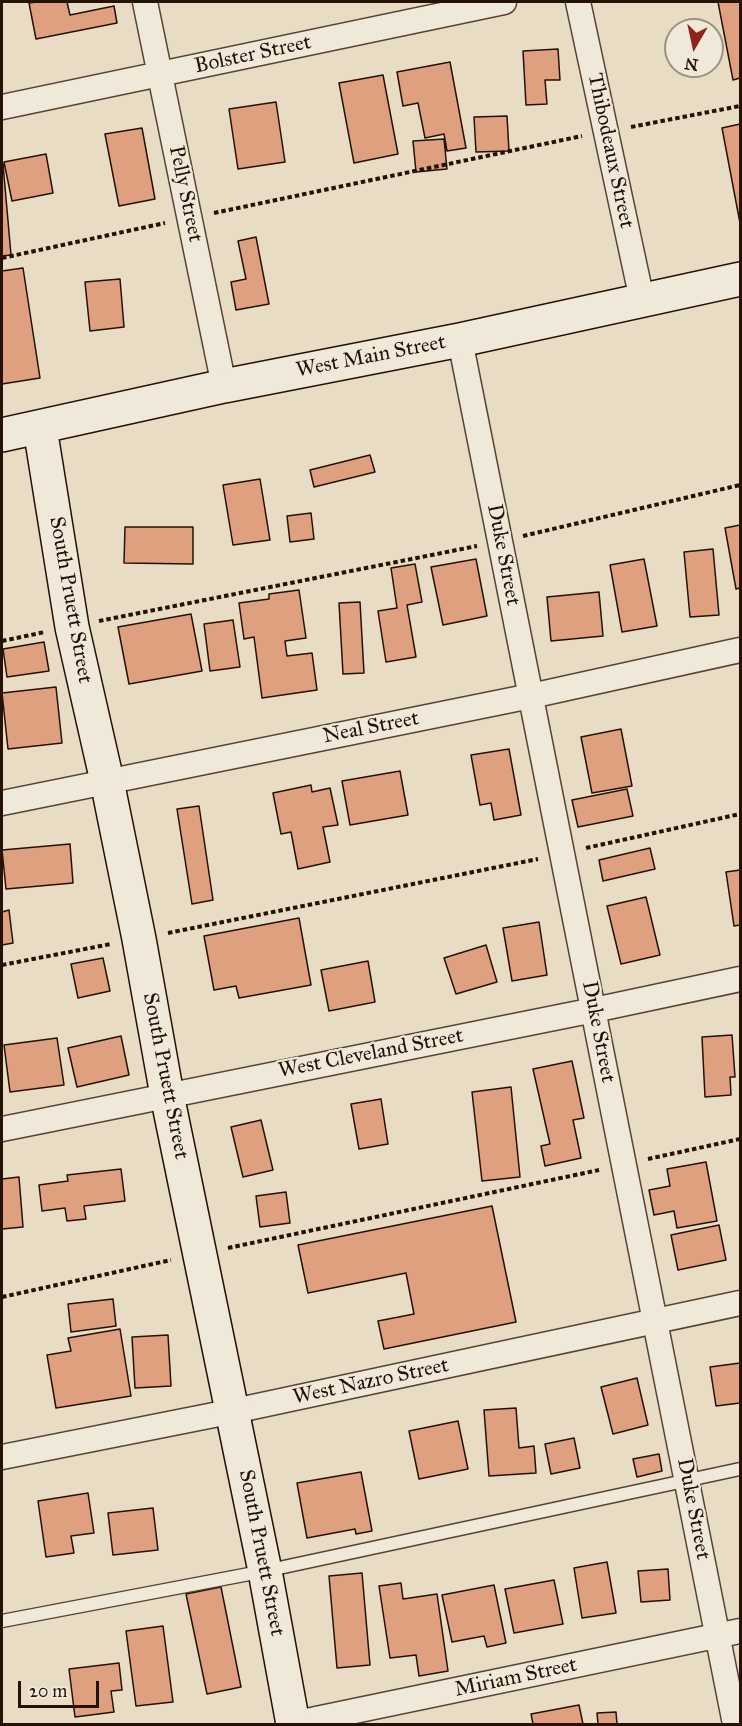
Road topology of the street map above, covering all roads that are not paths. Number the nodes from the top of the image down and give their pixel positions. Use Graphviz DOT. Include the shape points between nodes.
graph roads {
  1 [pos="145,2"];
  2 [pos="504,2"];
  3 [pos="578,2"];
  4 [pos="160,75"];
  5 [pos="2,107"];
  6 [pos="741,279"];
  7 [pos="642,300"];
  8 [pos="460,340"];
  9 [pos="224,386"];
  10 [pos="40,428"];
  11 [pos="2,435"];
  12 [pos="741,650"];
  13 [pos="531,696"];
  14 [pos="107,781"];
  15 [pos="2,803"];
  16 [pos="741,978"];
  17 [pos="594,1010"];
  18 [pos="167,1095"];
  19 [pos="2,1130"];
  20 [pos="741,1303"];
  21 [pos="656,1321"];
  22 [pos="234,1412"];
  23 [pos="2,1457"];
  24 [pos="741,1469"];
  25 [pos="687,1482"];
  26 [pos="266,1571"];
  27 [pos="2,1621"];
  28 [pos="729,1633"];
  29 [pos="293,1724"];
  30 [pos="735,1725"];
  1 -- 4 [label="street, Pelly Street"];
  2 -- 4 [label="street, Bolster Street"];
  3 -- 7 [label="street, Thibodeaux Street"];
  4 -- 5 [label="street, Bolster Street"];
  4 -- 9 [label="street, Pelly Street"];
  6 -- 7 [label="street, West Main Street"];
  7 -- 8 [label="street, West Main Street"];
  8 -- 9 [label="street, West Main Street"];
  8 -- 13 [label="street, Duke Street"];
  9 -- 10 [label="street, West Main Street"];
  10 -- 11 [label="street, West Main Street"];
  10 -- 14 [label="street, South Pruett Street" via="72,627"];
  12 -- 13 [label="street, Neal Street"];
  13 -- 14 [label="street, Neal Street"];
  13 -- 17 [label="street, Duke Street"];
  14 -- 15 [label="street, Neal Street"];
  14 -- 18 [label="street, South Pruett Street"];
  16 -- 17 [label="street, West Cleveland Street"];
  17 -- 18 [label="street, West Cleveland Street"];
  17 -- 21 [label="street, Duke Street"];
  18 -- 19 [label="street, West Cleveland Street"];
  18 -- 22 [label="street, South Pruett Street"];
  20 -- 21 [label="street, West Nazro Street"];
  21 -- 22 [label="street, West Nazro Street"];
  21 -- 25 [label="street, Duke Street"];
  22 -- 23 [label="street, West Nazro Street"];
  22 -- 26 [label="street, South Pruett Street"];
  24 -- 25 [label="lane"];
  25 -- 26 [label="lane"];
  25 -- 28 [label="street, Duke Street"];
  26 -- 27 [label="lane"];
  26 -- 29 [label="street, South Pruett Street"];
  28 -- 29 [label="street, Miriam Street"];
  28 -- 30 [label="street, Duke Street"];
}
